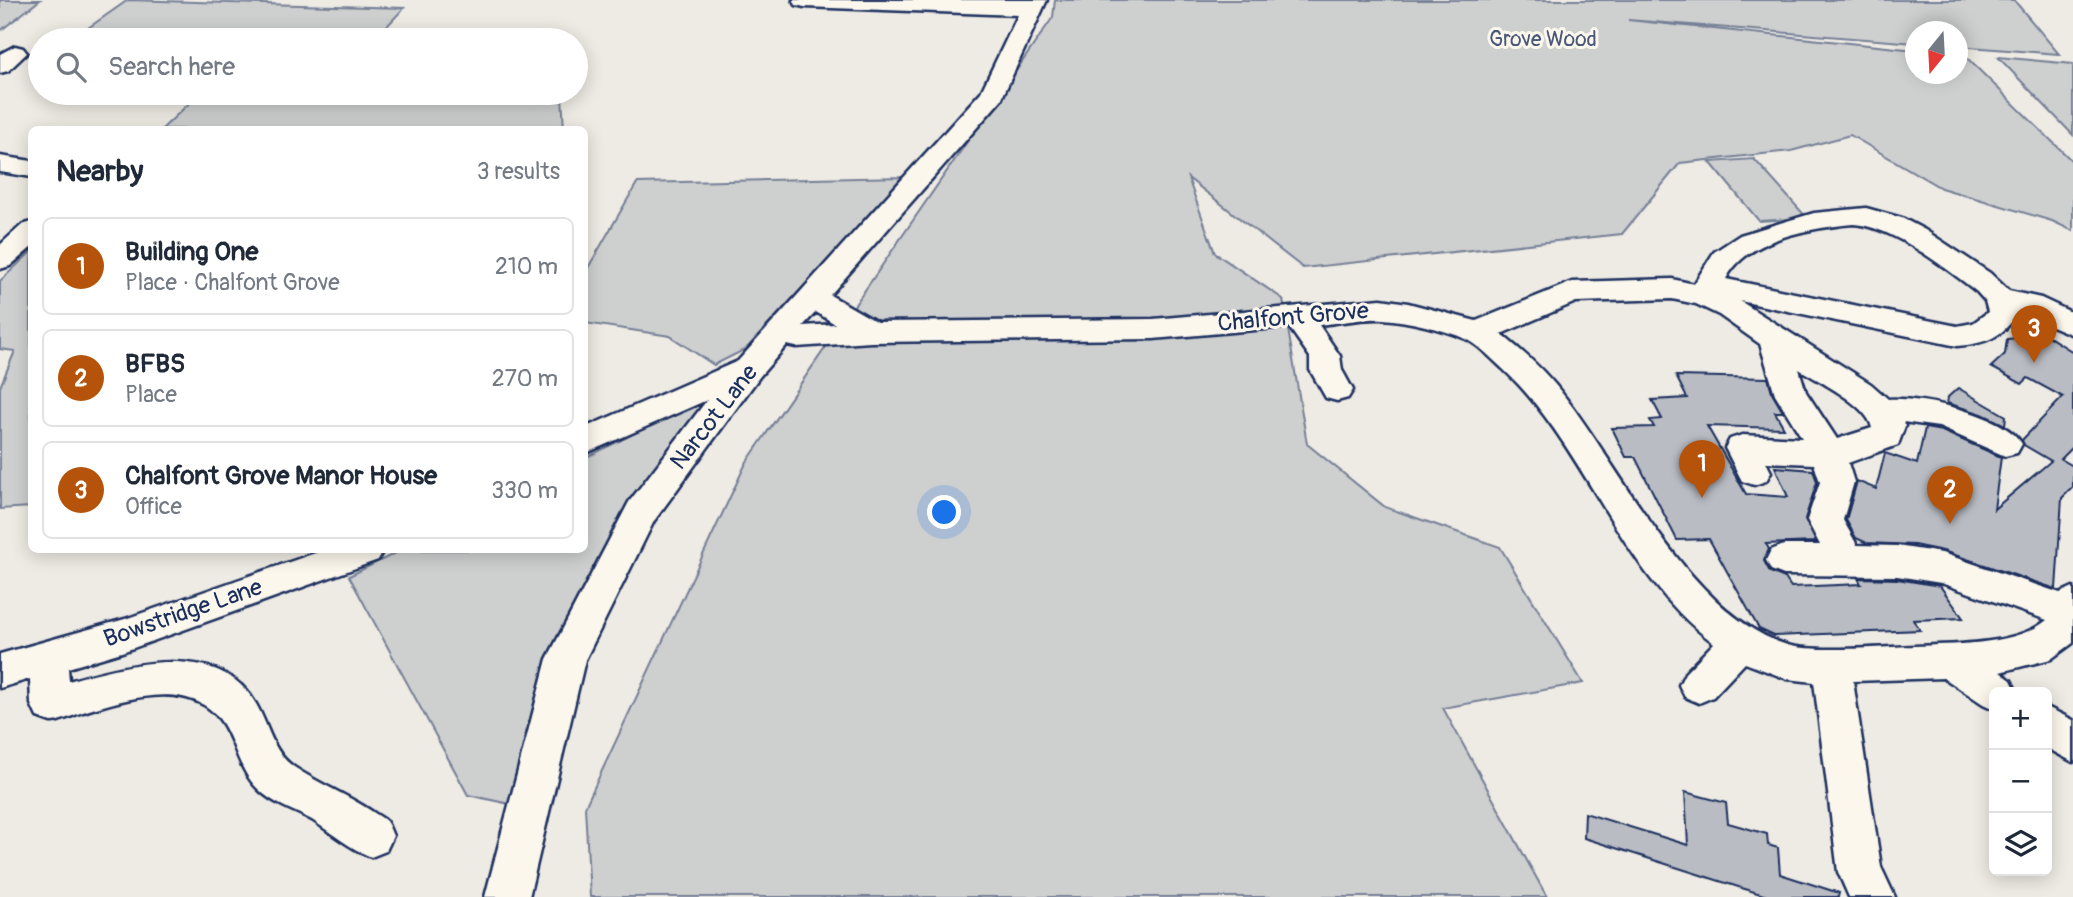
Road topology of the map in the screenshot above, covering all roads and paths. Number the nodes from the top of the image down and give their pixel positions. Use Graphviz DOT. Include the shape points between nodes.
graph roads {
  1 [pos="804,0"];
  2 [pos="1034,4"];
  3 [pos="0,164"];
  4 [pos="28,168"];
  5 [pos="28,235"];
  6 [pos="0,260"];
  7 [pos="1706,290"];
  8 [pos="1881,291"];
  9 [pos="1999,299"];
  10 [pos="812,300"];
  11 [pos="1298,317"];
  12 [pos="1885,321"];
  13 [pos="2073,325"];
  14 [pos="871,332"];
  15 [pos="1478,332"];
  16 [pos="782,334"];
  17 [pos="1774,339"];
  18 [pos="750,368"];
  19 [pos="1337,390"];
  20 [pos="1881,411"];
  21 [pos="588,440"];
  22 [pos="2005,444"];
  23 [pos="1827,452"];
  24 [pos="1754,472"];
  25 [pos="350,553"];
  26 [pos="1846,559"];
  27 [pos="1784,560"];
  28 [pos="2072,609"];
  29 [pos="1740,642"];
  30 [pos="48,657"];
  31 [pos="1950,661"];
  32 [pos="1831,665"];
  33 [pos="0,671"];
  34 [pos="1699,685"];
  35 [pos="1989,687"];
  36 [pos="2052,728"];
  37 [pos="2073,743"];
  38 [pos="371,836"];
  39 [pos="507,897"];
  40 [pos="1873,897"];
  1 -- 2 [label="street"];
  2 -- 10 [label="street, Narcot Lane" via="992,94"];
  3 -- 4 [label="street"];
  5 -- 6 [label="street"];
  7 -- 9 [label="street" via="1725,256 1753,240 1788,228 1864,215 1901,228 1981,281"];
  7 -- 12 [label="street"];
  7 -- 15 [label="street" via="1572,292"];
  7 -- 17 [label="street"];
  8 -- 12 [label="street"];
  9 -- 12 [label="street" via="2003,306 2000,318 1974,335 1929,332"];
  9 -- 13 [label="street" via="2031,305"];
  10 -- 14 [label="street"];
  10 -- 16 [label="street, Narcot Lane"];
  11 -- 14 [label="street, Chalfont Grove" via="1153,330"];
  11 -- 15 [label="street, Chalfont Grove" via="1381,309"];
  11 -- 19 [label="street" via="1325,356 1326,370"];
  14 -- 16 [label="street, Chalfont Grove"];
  15 -- 29 [label="street" via="1536,383 1677,585"];
  16 -- 18 [label="street, Narcot Lane"];
  17 -- 20 [label="street" via="1860,392"];
  17 -- 23 [label="street" via="1791,394"];
  18 -- 21 [label="street"];
  18 -- 39 [label="street, Narcot Lane" via="641,512 566,659"];
  20 -- 22 [label="street" via="1908,408 1960,420"];
  20 -- 23 [label="street" via="1889,426 1886,436 1841,452"];
  23 -- 24 [label="street" via="1742,448"];
  23 -- 26 [label="street" via="1837,482 1825,520"];
  25 -- 30 [label="street, Bowstridge Lane" via="125,635"];
  26 -- 27 [label="street"];
  26 -- 28 [label="street" via="1942,568"];
  28 -- 31 [label="street" via="2061,630 2044,646"];
  29 -- 32 [label="street" via="1790,663"];
  29 -- 34 [label="street"];
  30 -- 33 [label="street, Bowstridge Lane"];
  30 -- 38 [label="street" via="51,704 118,684 156,679 190,681 216,691 239,711 261,762 273,776"];
  31 -- 32 [label="street"];
  31 -- 35 [label="street"];
  32 -- 40 [label="street" via="1860,872"];
  36 -- 37 [label="street"];
}
